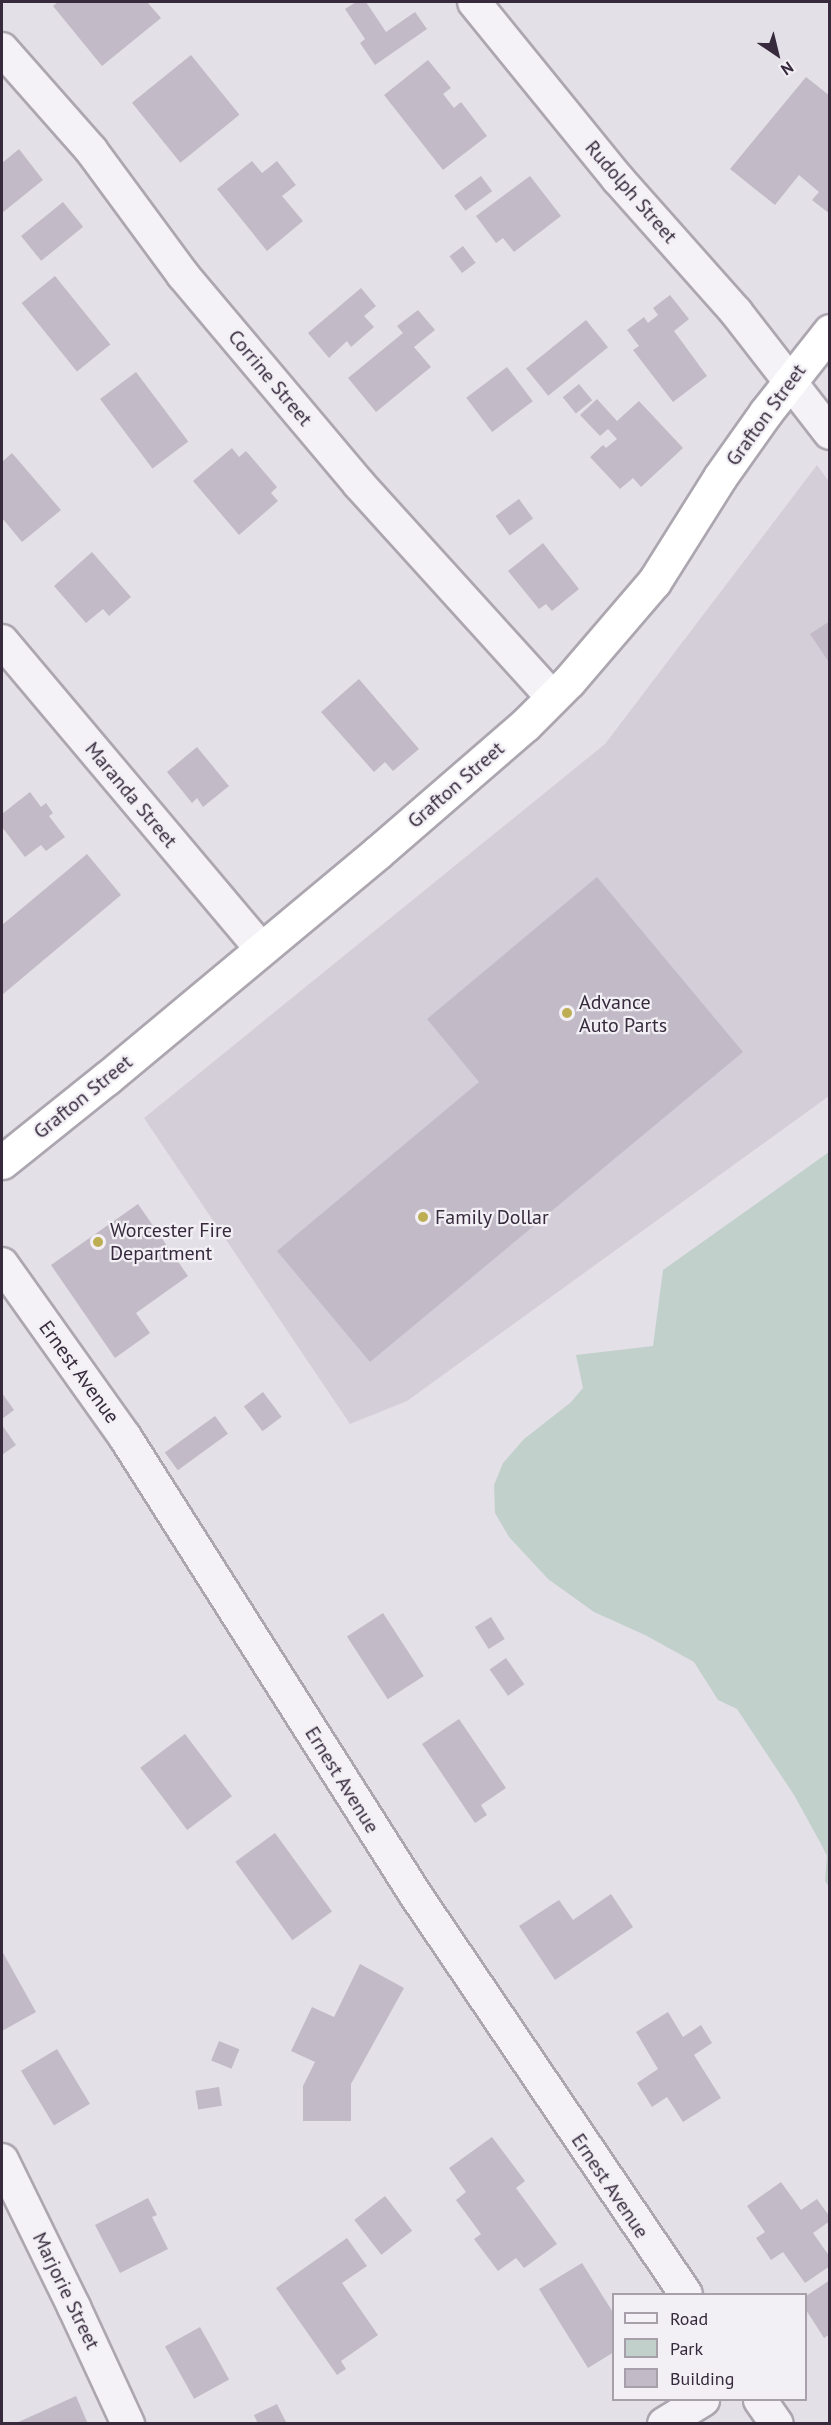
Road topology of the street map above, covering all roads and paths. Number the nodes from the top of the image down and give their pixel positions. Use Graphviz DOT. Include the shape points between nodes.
graph roads {
  1 [pos="474,2"];
  2 [pos="2,49"];
  3 [pos="830,332"];
  4 [pos="791,380"];
  5 [pos="830,433"];
  6 [pos="2,641"];
  7 [pos="552,697"];
  8 [pos="261,949"];
  9 [pos="2,1162"];
  10 [pos="2,1264"];
  11 [pos="2,2160"];
  12 [pos="685,2293"];
  13 [pos="701,2401"];
  14 [pos="761,2401"];
  15 [pos="128,2424"];
  16 [pos="664,2424"];
  17 [pos="777,2424"];
  1 -- 4 [label="street, Rudolph Street" via="618,179 708,278"];
  2 -- 7 [label="street, Corrine Street" via="91,150 183,275 353,477"];
  3 -- 4 [label="highway, Grafton Street"];
  4 -- 5 [label="street, Rudolph Street"];
  4 -- 7 [label="highway, Grafton Street" via="720,477 654,582 598,650"];
  6 -- 8 [label="street, Maranda Street"];
  7 -- 8 [label="highway, Grafton Street" via="471,772"];
  8 -- 9 [label="highway, Grafton Street"];
  10 -- 12 [label="street, Ernest Avenue" via="125,1437 422,1904"];
  11 -- 15 [label="street, Marjorie Street"];
  13 -- 16 [label="street"];
  14 -- 17 [label="street"];
}
